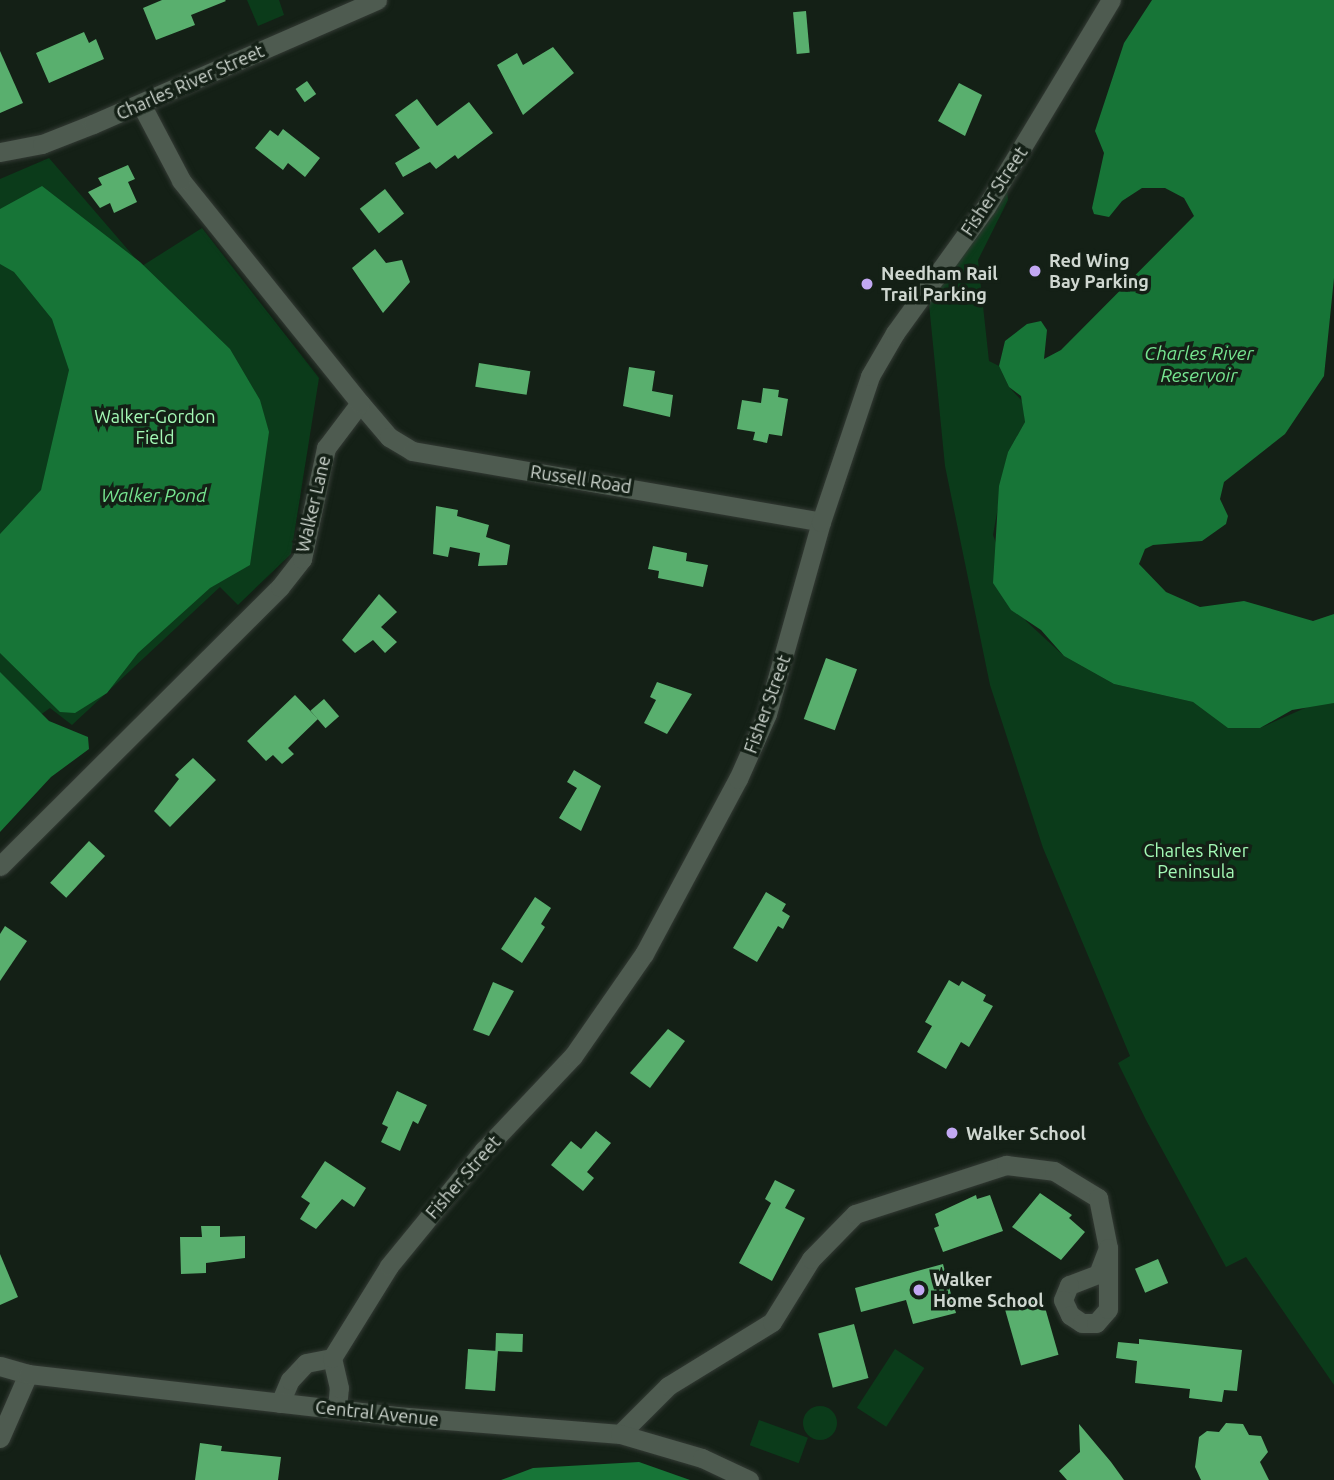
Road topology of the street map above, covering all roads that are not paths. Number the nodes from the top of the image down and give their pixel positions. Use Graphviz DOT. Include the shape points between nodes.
graph roads {
  1 [pos="377,0"];
  2 [pos="1111,0"];
  3 [pos="141,104"];
  4 [pos="0,152"];
  5 [pos="360,403"];
  6 [pos="821,522"];
  7 [pos="0,866"];
  8 [pos="1108,1248"];
  9 [pos="332,1358"];
  10 [pos="0,1366"];
  11 [pos="28,1374"];
  12 [pos="280,1403"];
  13 [pos="337,1409"];
  14 [pos="620,1434"];
  15 [pos="0,1438"];
  16 [pos="749,1480"];
  1 -- 3 [label="street, Charles River Street"];
  2 -- 6 [label="street, Fisher Street" via="993,196 882,354 858,406"];
  3 -- 4 [label="street, Charles River Street" via="42,144"];
  3 -- 5 [label="street" via="181,180"];
  5 -- 6 [label="street, Russell Road" via="389,436 412,451"];
  5 -- 7 [label="street, Walker Lane" via="326,448 302,559 280,587"];
  6 -- 9 [label="street, Fisher Street" via="758,738 634,973 573,1056 484,1150 389,1266"];
  8 -- 14 [label="street" via="1098,1198 1054,1171 1006,1165 855,1214 811,1259 772,1322 668,1386"];
  9 -- 12 [label="street" via="306,1363 290,1380"];
  9 -- 13 [label="street" via="339,1388"];
  10 -- 11 [label="street, Central Avenue"];
  11 -- 12 [label="street, Central Avenue"];
  11 -- 15 [label="street"];
  12 -- 13 [label="street, Central Avenue"];
  13 -- 14 [label="street, Central Avenue"];
  14 -- 16 [label="street, Central Avenue" via="702,1458"];
}
